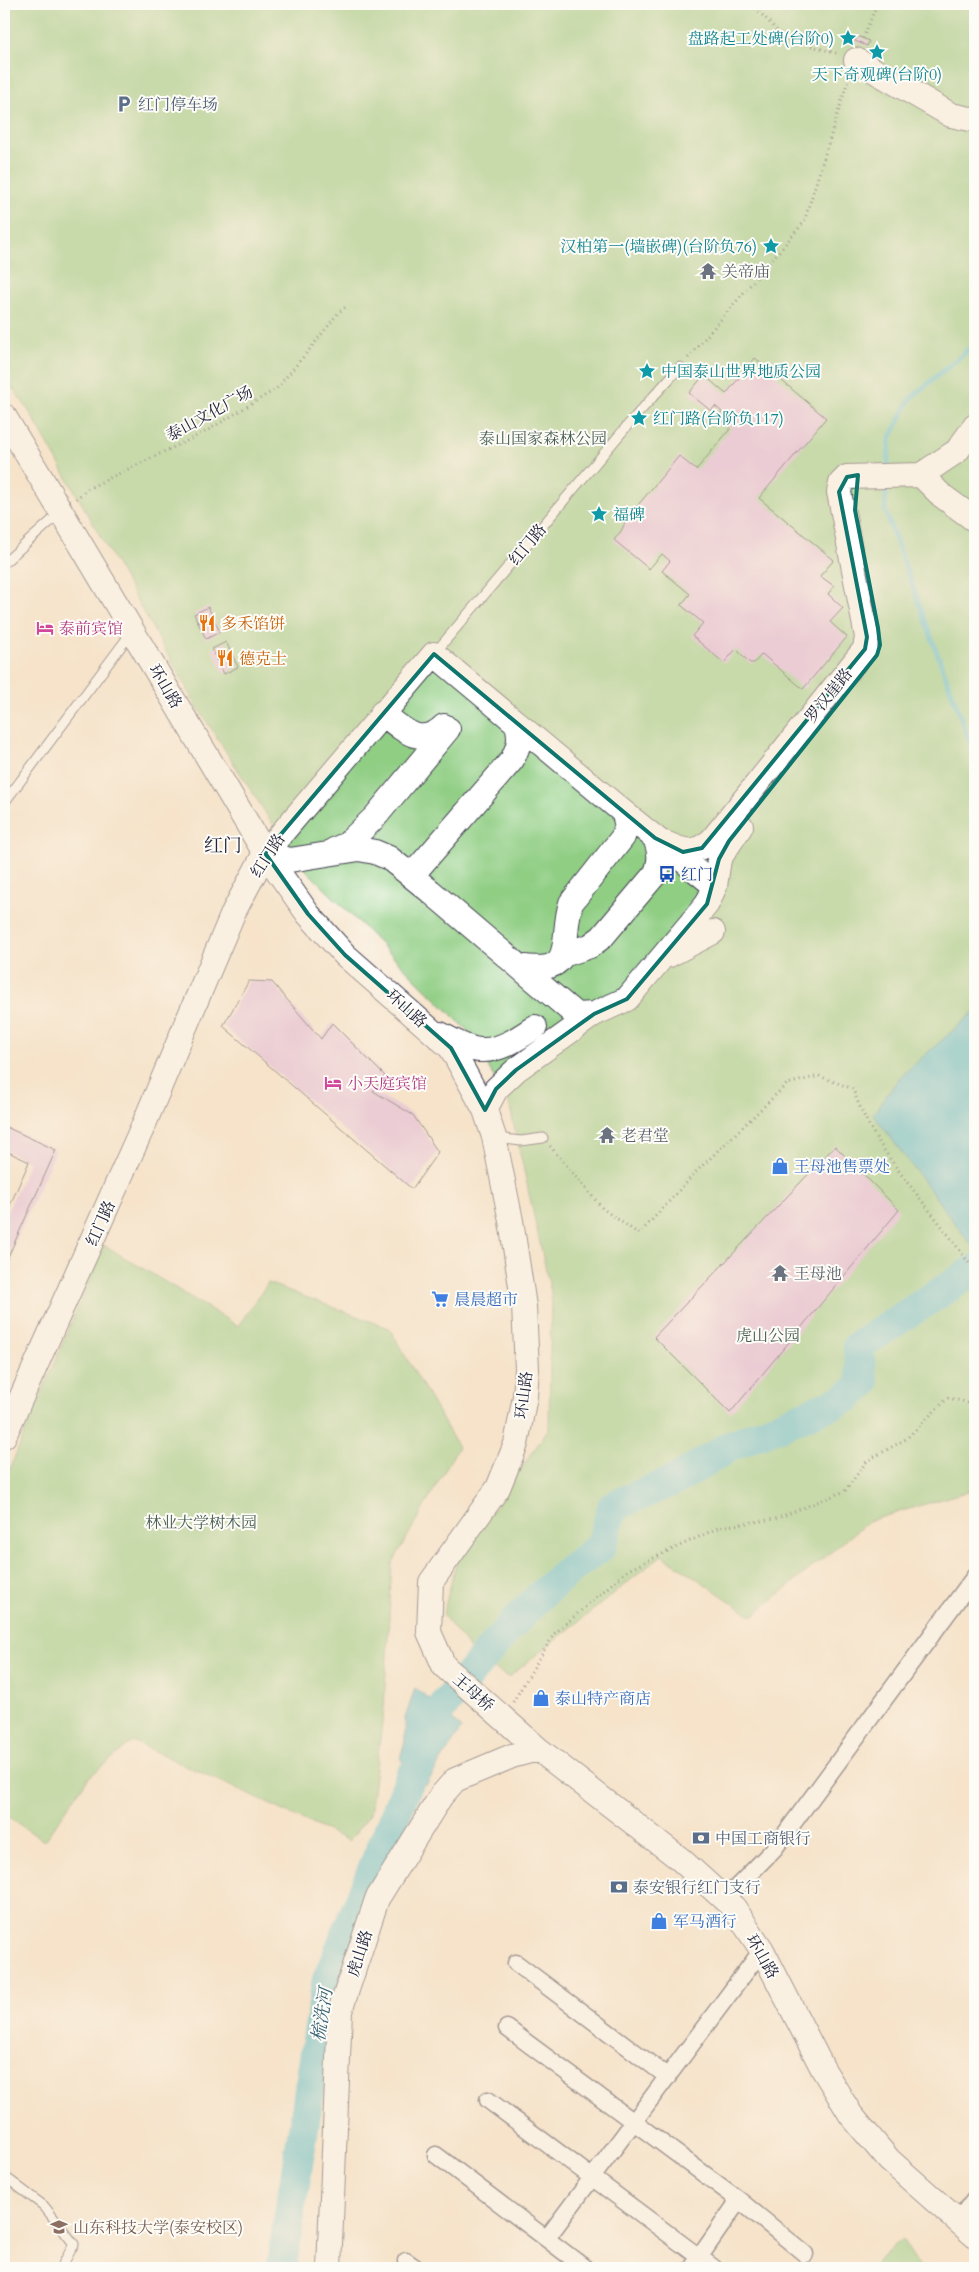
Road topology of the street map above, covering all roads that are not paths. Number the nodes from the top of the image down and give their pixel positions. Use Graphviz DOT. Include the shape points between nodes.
graph roads {
  1 [pos="856,60"];
  2 [pos="975,120"];
  3 [pos="680,367"];
  4 [pos="4,416"];
  5 [pos="975,426"];
  6 [pos="920,475"];
  7 [pos="858,476"];
  8 [pos="61,513"];
  9 [pos="975,520"];
  10 [pos="4,564"];
  11 [pos="133,631"];
  12 [pos="434,654"];
  13 [pos="382,713"];
  14 [pos="517,724"];
  15 [pos="4,803"];
  16 [pos="623,812"];
  17 [pos="655,838"];
  18 [pos="265,853"];
  19 [pos="325,854"];
  20 [pos="405,870"];
  21 [pos="715,886"];
  22 [pos="714,932"];
  23 [pos="563,955"];
  24 [pos="657,963"];
  25 [pos="519,966"];
  26 [pos="594,1014"];
  27 [pos="535,1027"];
  28 [pos="432,1030"];
  29 [pos="485,1110"];
  30 [pos="494,1137"];
  31 [pos="543,1138"];
  32 [pos="4,1436"];
  33 [pos="975,1576"];
  34 [pos="444,1666"];
  35 [pos="503,1717"];
  36 [pos="538,1749"];
  37 [pos="726,1899"];
  38 [pos="762,1950"];
  39 [pos="516,1963"];
  40 [pos="507,2028"];
  41 [pos="668,2077"];
  42 [pos="488,2100"];
  43 [pos="635,2122"];
  44 [pos="436,2155"];
  45 [pos="4,2176"];
  46 [pos="593,2178"];
  47 [pos="975,2198"];
  48 [pos="739,2200"];
  49 [pos="967,2229"];
  50 [pos="547,2238"];
  51 [pos="805,2254"];
  52 [pos="695,2262"];
  53 [pos="61,2268"];
  54 [pos="329,2268"];
  55 [pos="585,2268"];
  56 [pos="714,2268"];
  1 -- 2 [label="street" via="951,115"];
  3 -- 12 [label="lane, 红门路"];
  4 -- 8 [label="street, 环山路"];
  5 -- 6 [label="street" via="957,451"];
  6 -- 7 [label="street"];
  6 -- 9 [label="street"];
  7 -- 17 [label="street, 罗汉崖路" via="847,477 839,492 867,637 865,648 712,840 702,848 683,852"];
  7 -- 21 [label="street, 罗汉崖路" via="855,510 880,645 876,655 729,841 718,859"];
  8 -- 10 [label="lane"];
  8 -- 11 [label="street, 环山路"];
  11 -- 15 [label="lane"];
  11 -- 18 [label="street, 环山路"];
  12 -- 13 [label="street, 红门路"];
  12 -- 14 [label="street"];
  13 -- 18 [label="street, 红门路"];
  13 -- 19 [label="street" via="411,734 432,736 446,728 359,835"];
  14 -- 16 [label="street"];
  14 -- 20 [label="street" via="521,737 512,760 420,866 414,871"];
  16 -- 17 [label="street"];
  16 -- 23 [label="street" via="627,824 623,838 571,903"];
  17 -- 21 [label="street"];
  17 -- 23 [label="street" via="660,852 656,872 602,937 590,946"];
  18 -- 19 [label="street" via="290,860"];
  18 -- 28 [label="street, 环山路" via="308,914 345,955"];
  18 -- 32 [label="street, 红门路" via="234,911 144,1124"];
  19 -- 20 [label="street" via="359,849 375,852"];
  20 -- 25 [label="street"];
  21 -- 24 [label="street" via="707,904"];
  22 -- 24 [label="street"];
  23 -- 25 [label="street" via="555,965 540,970"];
  24 -- 26 [label="street" via="627,999"];
  25 -- 26 [label="street" via="576,1015"];
  26 -- 29 [label="street" via="516,1070 496,1089"];
  27 -- 28 [label="street" via="498,1048 481,1050"];
  28 -- 29 [label="street, 环山路" via="451,1048"];
  29 -- 30 [label="street, 环山路"];
  30 -- 31 [label="lane" via="521,1141"];
  30 -- 34 [label="street, 环山路" via="524,1306 528,1369 516,1444 498,1488 431,1582 429,1632"];
  33 -- 37 [label="street" via="774,1849"];
  34 -- 35 [label="street, 王母桥"];
  35 -- 36 [label="street, 环山路"];
  36 -- 37 [label="street, 环山路" via="680,1859"];
  36 -- 54 [label="street, 虎山路" via="512,1756 455,1780 441,1796 377,1899 340,2011"];
  37 -- 38 [label="street, 环山路"];
  38 -- 41 [label="street"];
  38 -- 49 [label="street, 环山路" via="823,2069 851,2115 889,2160"];
  39 -- 41 [label="street"];
  40 -- 43 [label="street"];
  41 -- 43 [label="street"];
  42 -- 46 [label="street"];
  43 -- 46 [label="street"];
  43 -- 48 [label="street"];
  44 -- 50 [label="street"];
  45 -- 53 [label="lane" via="44,2206 74,2244"];
  46 -- 50 [label="street"];
  46 -- 52 [label="street"];
  47 -- 49 [label="street"];
  48 -- 51 [label="street"];
  48 -- 52 [label="street"];
  50 -- 55 [label="street"];
  52 -- 56 [label="street"];
}
